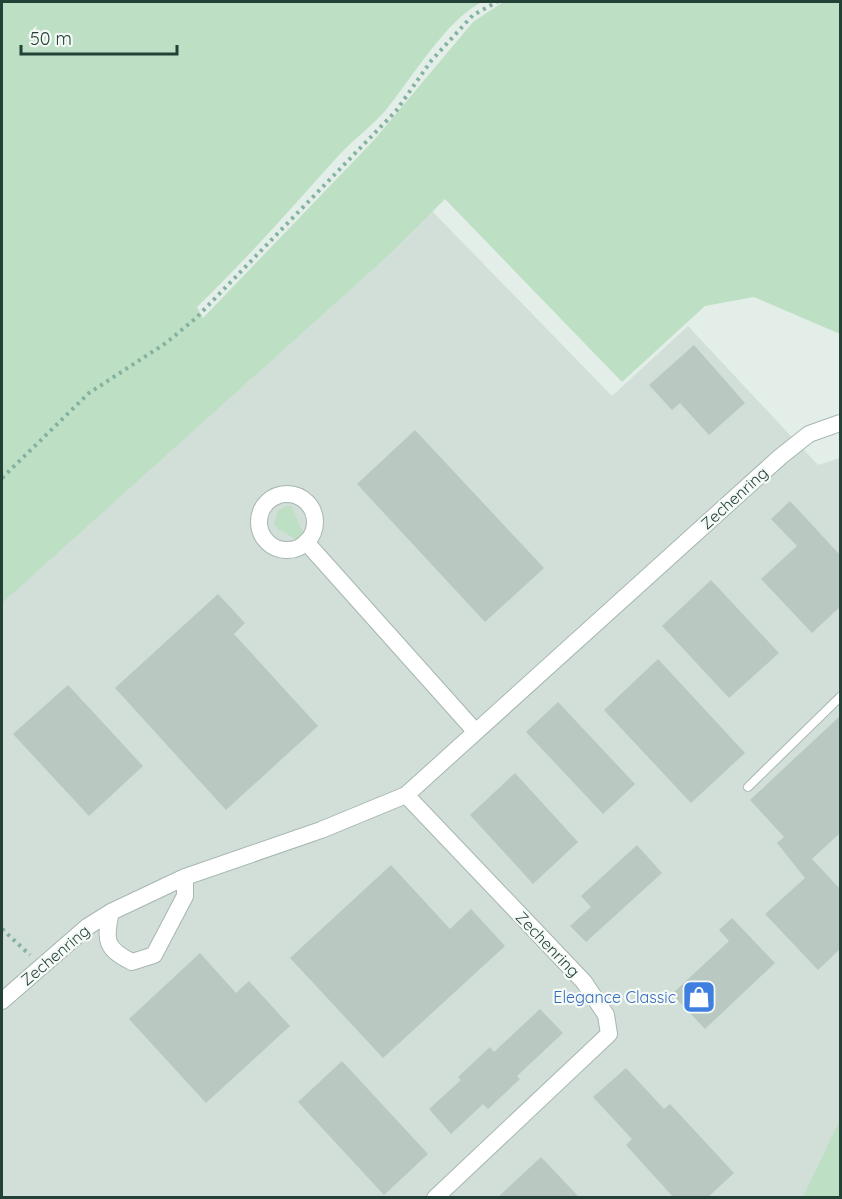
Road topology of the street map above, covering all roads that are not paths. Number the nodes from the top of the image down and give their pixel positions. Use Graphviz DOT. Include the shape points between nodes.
graph roads {
  1 [pos="840,423"];
  2 [pos="306,542"];
  3 [pos="840,697"];
  4 [pos="475,731"];
  5 [pos="748,787"];
  6 [pos="406,795"];
  7 [pos="185,877"];
  8 [pos="111,912"];
  9 [pos="2,1001"];
  10 [pos="435,1197"];
  1 -- 4 [label="street, Zechenring" via="809,434 780,457"];
  2 -- 4 [label="street"];
  3 -- 5 [label="lane"];
  4 -- 6 [label="street, Zechenring"];
  6 -- 7 [label="street, Zechenring" via="321,830"];
  6 -- 10 [label="street, Zechenring" via="584,981 606,1014 609,1034"];
  7 -- 8 [label="street, Zechenring"];
  7 -- 8 [label="street, Zechenring" via="184,896 154,956 132,962 114,953 106,934"];
  8 -- 9 [label="street, Zechenring" via="87,927"];
}
